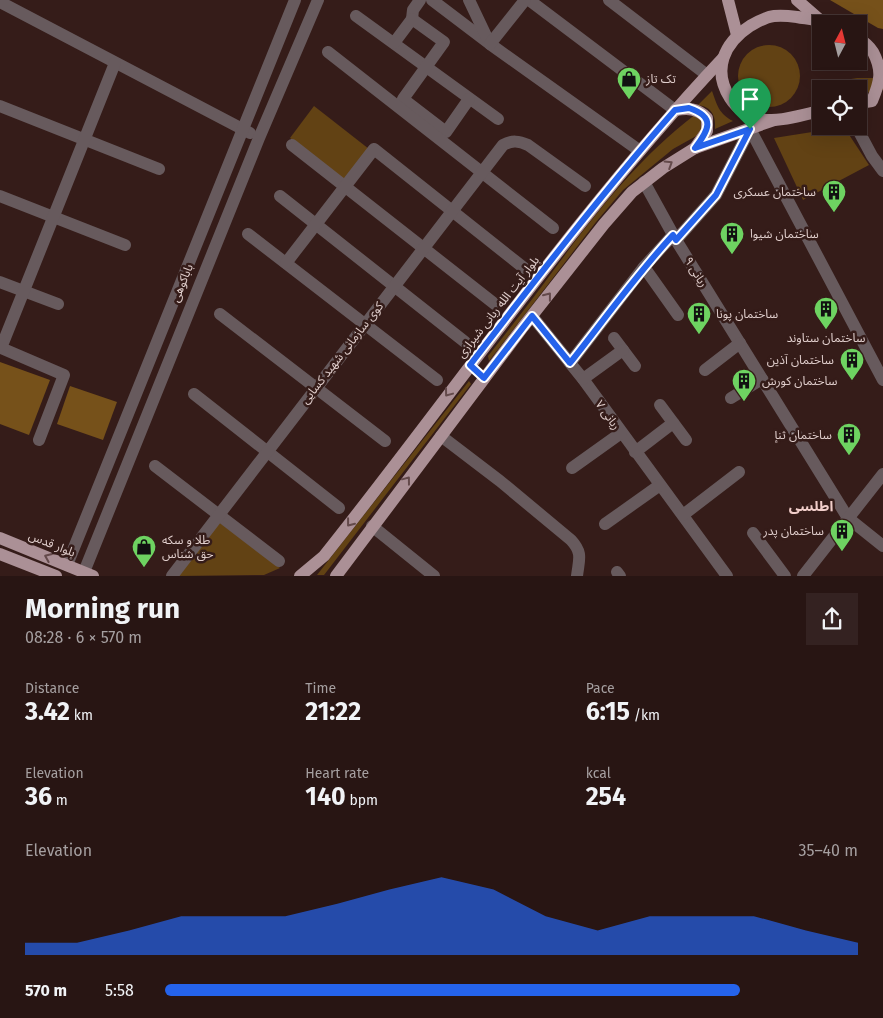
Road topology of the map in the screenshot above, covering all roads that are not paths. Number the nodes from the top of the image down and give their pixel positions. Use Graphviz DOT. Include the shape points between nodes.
graph roads {
  1 [pos="295,0"];
  2 [pos="318,0"];
  3 [pos="420,0"];
  4 [pos="432,0"];
  5 [pos="469,0"];
  6 [pos="524,0"];
  7 [pos="529,0"];
  8 [pos="609,0"];
  9 [pos="728,0"];
  10 [pos="797,0"];
  11 [pos="0,2"];
  12 [pos="815,15"];
  13 [pos="356,16"];
  14 [pos="412,19"];
  15 [pos="812,20"];
  16 [pos="737,35"];
  17 [pos="868,42"];
  18 [pos="394,43"];
  19 [pos="490,44"];
  20 [pos="883,46"];
  21 [pos="868,47"];
  22 [pos="328,52"];
  23 [pos="723,58"];
  24 [pos="115,63"];
  25 [pos="428,67"];
  26 [pos="707,76"];
  27 [pos="469,99"];
  28 [pos="878,100"];
  29 [pos="0,106"];
  30 [pos="675,110"];
  31 [pos="812,113"];
  32 [pos="498,119"];
  33 [pos="774,120"];
  34 [pos="750,129"];
  35 [pos="861,135"];
  36 [pos="260,138"];
  37 [pos="84,139"];
  38 [pos="292,145"];
  39 [pos="695,148"];
  40 [pos="640,151"];
  41 [pos="160,169"];
  42 [pos="483,172"];
  43 [pos="883,172"];
  44 [pos="644,182"];
  45 [pos="585,186"];
  46 [pos="345,187"];
  47 [pos="0,196"];
  48 [pos="280,196"];
  49 [pos="453,210"];
  50 [pos="54,216"];
  51 [pos="315,225"];
  52 [pos="553,228"];
  53 [pos="248,234"];
  54 [pos="675,237"];
  55 [pos="125,245"];
  56 [pos="424,248"];
  57 [pos="286,263"];
  58 [pos="644,267"];
  59 [pos="524,268"];
  60 [pos="0,282"];
  61 [pos="394,286"];
  62 [pos="24,291"];
  63 [pos="58,304"];
  64 [pos="496,305"];
  65 [pos="220,314"];
  66 [pos="678,315"];
  67 [pos="532,316"];
  68 [pos="366,323"];
  69 [pos="614,338"];
  70 [pos="465,342"];
  71 [pos="740,343"];
  72 [pos="623,350"];
  73 [pos="570,363"];
  74 [pos="470,365"];
  75 [pos="635,366"];
  76 [pos="705,370"];
  77 [pos="484,378"];
  78 [pos="762,379"];
  79 [pos="437,380"];
  80 [pos="583,380"];
  81 [pos="883,380"];
  82 [pos="316,388"];
  83 [pos="194,394"];
  84 [pos="730,398"];
  85 [pos="660,405"];
  86 [pos="673,423"];
  87 [pos="622,434"];
  88 [pos="441,436"];
  89 [pos="39,440"];
  90 [pos="686,440"];
  91 [pos="385,441"];
  92 [pos="267,451"];
  93 [pos="635,452"];
  94 [pos="155,466"];
  95 [pos="572,468"];
  96 [pos="739,472"];
  97 [pos="883,474"];
  98 [pos="660,485"];
  99 [pos="339,508"];
  100 [pos="218,515"];
  101 [pos="683,516"];
  102 [pos="848,518"];
  103 [pos="605,524"];
  104 [pos="372,526"];
  105 [pos="753,533"];
  106 [pos="0,538"];
  107 [pos="883,546"];
  108 [pos="0,554"];
  109 [pos="279,561"];
  110 [pos="67,566"];
  111 [pos="89,574"];
  112 [pos="56,576"];
  113 [pos="172,576"];
  114 [pos="300,576"];
  115 [pos="336,576"];
  116 [pos="434,576"];
  117 [pos="577,576"];
  118 [pos="727,576"];
  119 [pos="785,576"];
  120 [pos="803,576"];
  1 -- 110 [label="street, باباکوهی"];
  2 -- 36 [label="street"];
  3 -- 14 [label="street"];
  4 -- 19 [label="street"];
  5 -- 19 [label="street"];
  6 -- 19 [label="street"];
  7 -- 30 [label="street"];
  8 -- 26 [label="street"];
  9 -- 16 [label="main road"];
  10 -- 12 [label="main road"];
  11 -- 24 [label="street"];
  13 -- 18 [label="street"];
  14 -- 18 [label="street"];
  14 -- 25 [label="street" via="444,42"];
  15 -- 16 [label="main road" via="773,16 759,20"];
  16 -- 23 [label="main road, بلوار آیت الله ربانی شیرازی"];
  17 -- 20 [label="main road"];
  18 -- 25 [label="street"];
  19 -- 40 [label="street"];
  21 -- 28 [label="main road" via="878,59 881,70"];
  22 -- 42 [label="street"];
  23 -- 26 [label="main road, بلوار آیت الله ربانی شیرازی"];
  23 -- 33 [label="main road" via="723,81 733,102 751,116"];
  24 -- 36 [label="street"];
  24 -- 37 [label="street"];
  25 -- 27 [label="street"];
  25 -- 27 [label="street" via="404,99 446,132"];
  26 -- 30 [label="main road, بلوار آیت الله ربانی شیرازی"];
  27 -- 32 [label="street"];
  29 -- 37 [label="street"];
  30 -- 39 [label="main road" via="689,108 707,118 707,132"];
  30 -- 40 [label="main road, بلوار آیت الله ربانی شیرازی"];
  31 -- 33 [label="main road"];
  33 -- 34 [label="main road"];
  34 -- 39 [label="main road"];
  34 -- 54 [label="street" via="716,195"];
  34 -- 81 [label="street"];
  35 -- 43 [label="street"];
  36 -- 111 [label="street"];
  37 -- 41 [label="street"];
  37 -- 50 [label="street"];
  38 -- 46 [label="street"];
  44 -- 39 [label="main road, one-way"];
  40 -- 74 [label="main road, بلوار آیت الله ربانی شیرازی"];
  42 -- 45 [label="street, کوی سازمانی شهید کسایی" via="503,146 519,141"];
  42 -- 49 [label="street, کوی سازمانی شهید کسایی"];
  42 -- 52 [label="street"];
  44 -- 54 [label="street, ربانی ۹"];
  67 -- 44 [label="main road, one-way" via="604,224"];
  46 -- 49 [label="street" via="374,149"];
  46 -- 51 [label="street"];
  46 -- 56 [label="street"];
  47 -- 50 [label="street"];
  48 -- 51 [label="street"];
  49 -- 56 [label="street, کوی سازمانی شهید کسایی"];
  49 -- 59 [label="street"];
  50 -- 55 [label="street"];
  50 -- 62 [label="street"];
  51 -- 57 [label="street"];
  51 -- 61 [label="street"];
  53 -- 57 [label="street"];
  54 -- 58 [label="street"];
  54 -- 71 [label="street, ربانی ۹"];
  56 -- 61 [label="street, کوی سازمانی شهید کسایی"];
  56 -- 64 [label="street"];
  57 -- 68 [label="street"];
  58 -- 66 [label="street"];
  58 -- 73 [label="street"];
  60 -- 62 [label="street"];
  61 -- 68 [label="street, کوی سازمانی شهید کسایی"];
  61 -- 70 [label="street"];
  62 -- 63 [label="street"];
  62 -- 89 [label="street" via="0,348 64,375"];
  65 -- 82 [label="street"];
  67 -- 73 [label="street, ربانی ۷"];
  67 -- 77 [label="main road"];
  68 -- 79 [label="street"];
  68 -- 82 [label="street, کوی سازمانی شهید کسایی"];
  69 -- 72 [label="street"];
  71 -- 76 [label="street"];
  71 -- 78 [label="street, ربانی ۹"];
  72 -- 75 [label="street"];
  72 -- 80 [label="street"];
  73 -- 80 [label="street, ربانی ۷"];
  74 -- 77 [label="main road"];
  74 -- 114 [label="main road, بلوار آیت الله ربانی شیرازی, one-way" via="324,556"];
  77 -- 88 [label="main road"];
  78 -- 84 [label="street"];
  78 -- 102 [label="street, ربانی ۹"];
  80 -- 87 [label="street, ربانی ۷"];
  82 -- 91 [label="street"];
  82 -- 92 [label="street, کوی سازمانی شهید کسایی"];
  83 -- 92 [label="street"];
  85 -- 86 [label="street"];
  86 -- 90 [label="street"];
  86 -- 93 [label="street"];
  87 -- 93 [label="street, ربانی ۷"];
  87 -- 95 [label="street"];
  104 -- 88 [label="main road, one-way"];
  88 -- 117 [label="street" via="500,480 578,548"];
  92 -- 99 [label="street"];
  92 -- 100 [label="street, کوی سازمانی شهید کسایی"];
  93 -- 98 [label="street, ربانی ۷"];
  94 -- 100 [label="street"];
  96 -- 101 [label="street"];
  97 -- 102 [label="street"];
  98 -- 101 [label="street, ربانی ۷"];
  98 -- 103 [label="street"];
  100 -- 109 [label="street"];
  100 -- 113 [label="street, کوی سازمانی شهید کسایی"];
  101 -- 118 [label="street, ربانی ۷"];
  102 -- 107 [label="street"];
  102 -- 120 [label="street"];
  104 -- 115 [label="main road"];
  104 -- 116 [label="street"];
  105 -- 119 [label="street"];
  110 -- 106 [label="main road, بلوار قدس, one-way"];
  108 -- 112 [label="main road"];
  110 -- 111 [label="main road, بلوار قدس"];
}
